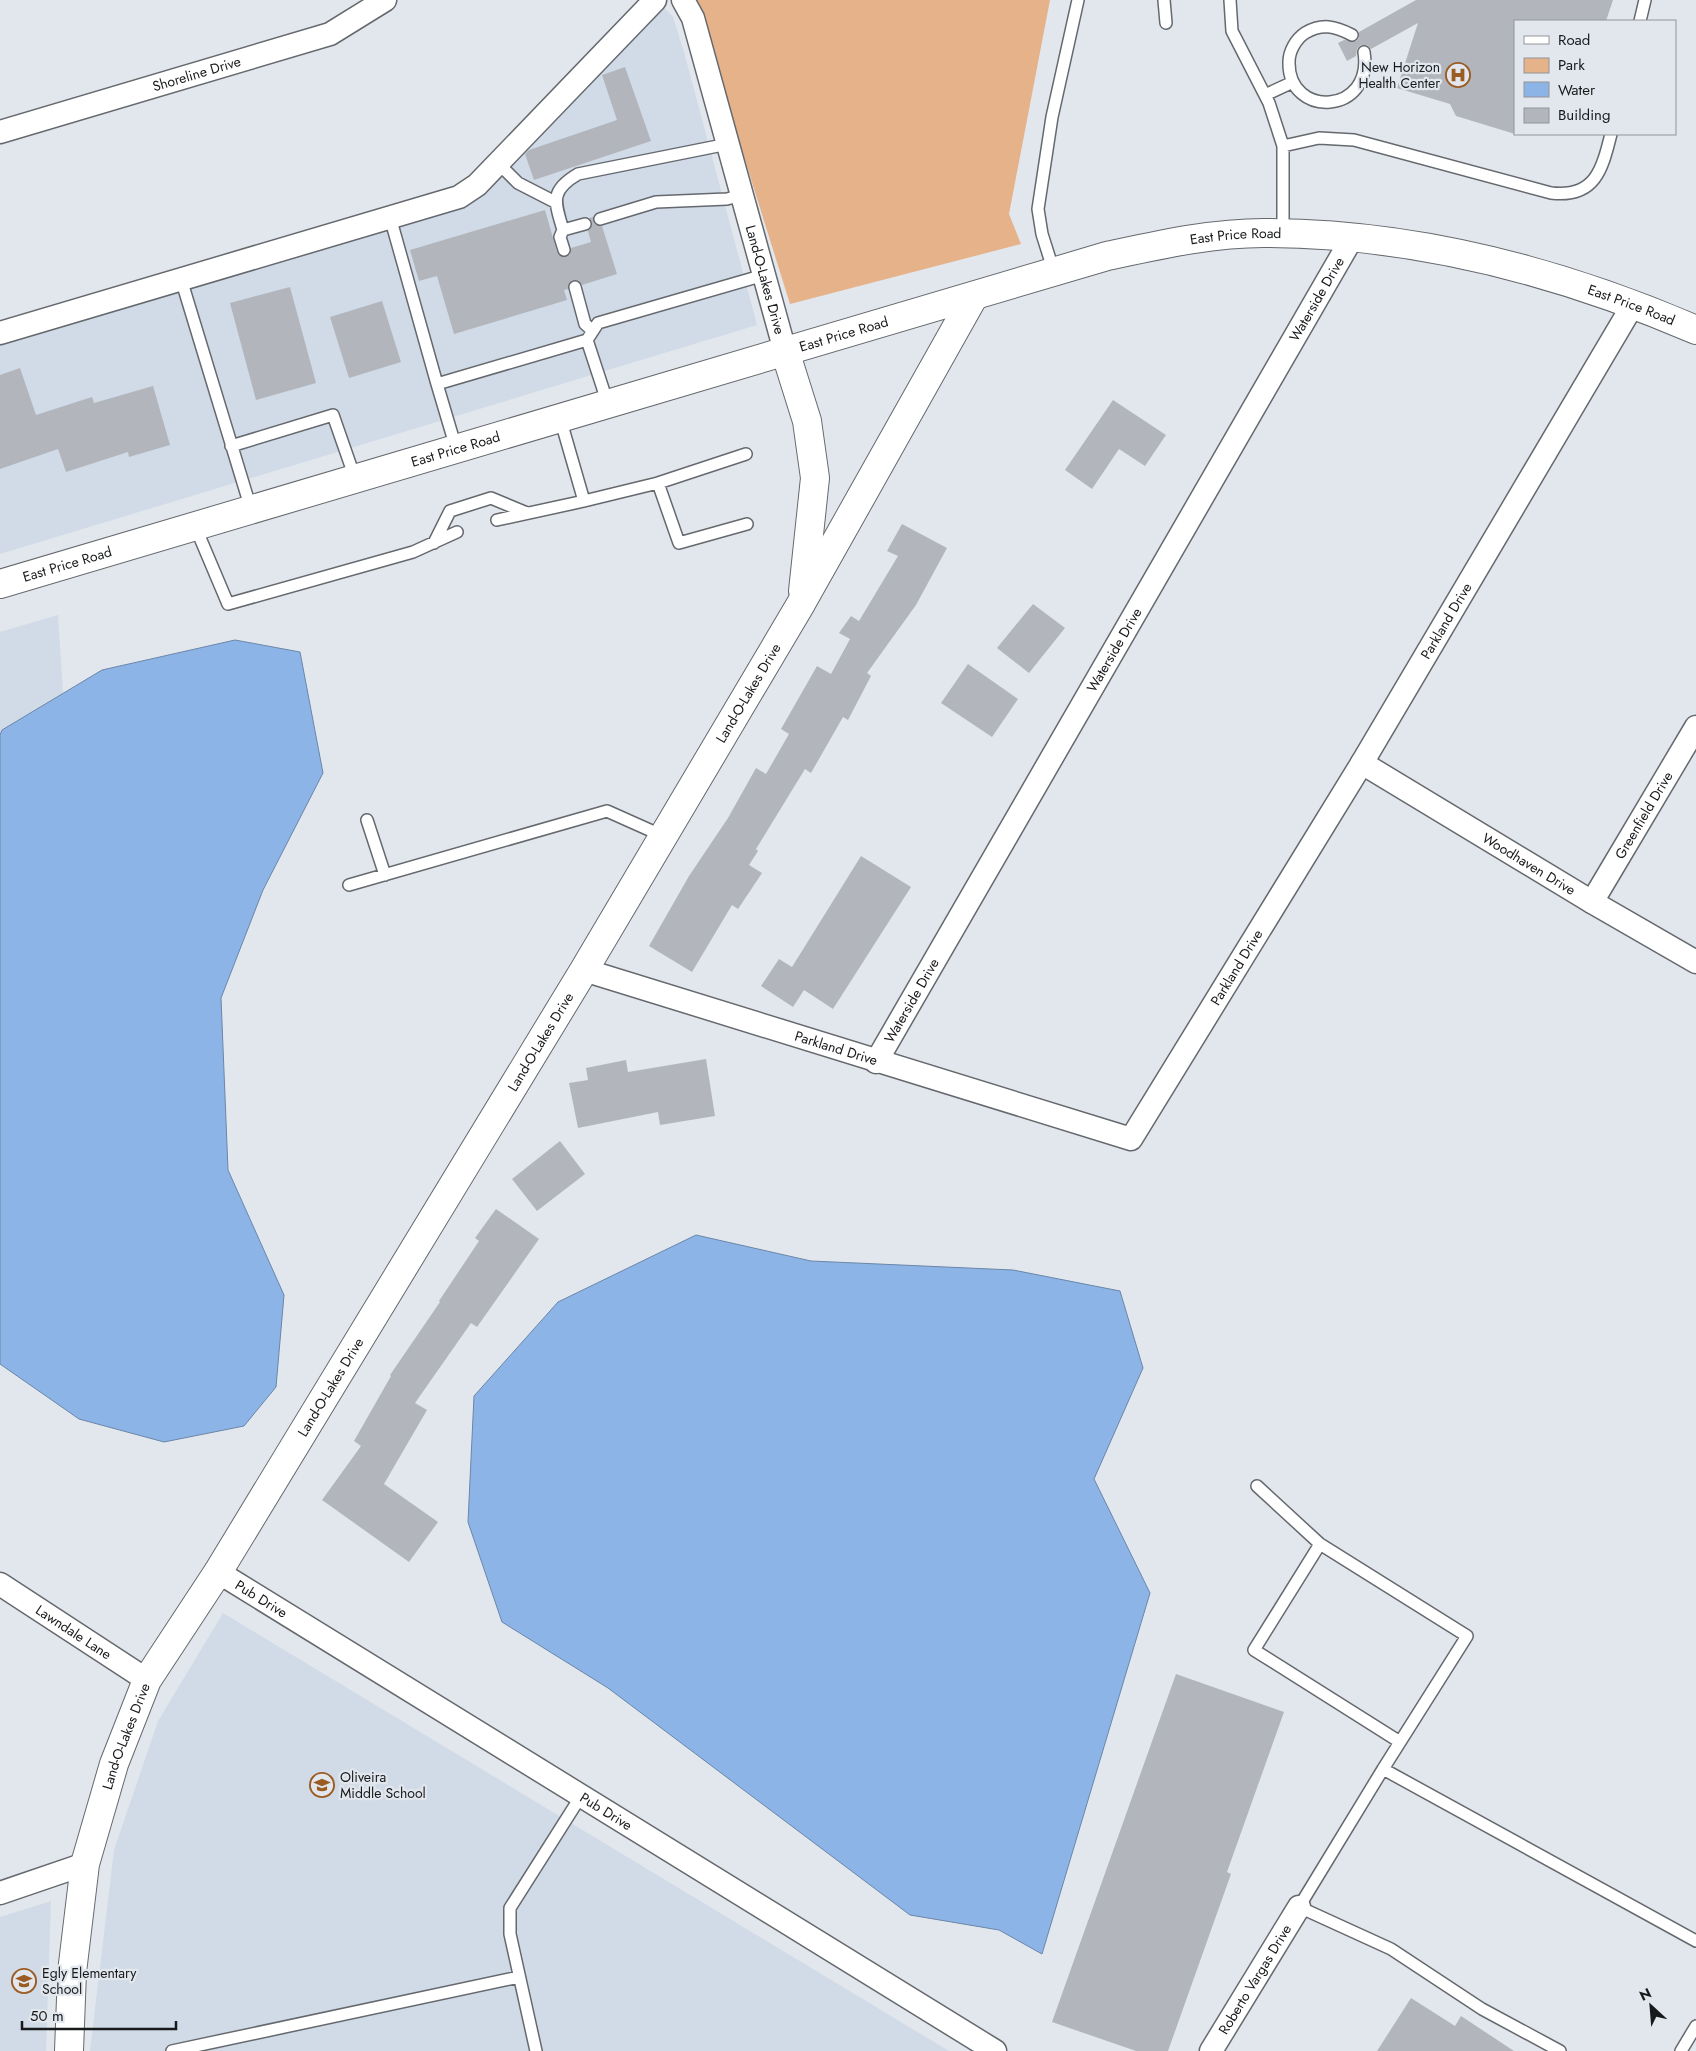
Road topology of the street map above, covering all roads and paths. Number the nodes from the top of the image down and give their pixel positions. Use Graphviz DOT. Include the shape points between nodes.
graph roads {
  1 [pos="385,0"];
  2 [pos="655,0"];
  3 [pos="683,0"];
  4 [pos="1078,0"];
  5 [pos="1164,0"];
  6 [pos="1230,0"];
  7 [pos="1645,0"];
  8 [pos="1640,20"];
  9 [pos="1166,23"];
  10 [pos="1352,35"];
  11 [pos="1364,52"];
  12 [pos="1293,82"];
  13 [pos="1265,95"];
  14 [pos="0,132"];
  15 [pos="1611,135"];
  16 [pos="728,144"];
  17 [pos="1282,146"];
  18 [pos="498,163"];
  19 [pos="742,195"];
  20 [pos="555,202"];
  21 [pos="390,217"];
  22 [pos="600,219"];
  23 [pos="586,224"];
  24 [pos="563,230"];
  25 [pos="1283,234"];
  26 [pos="1352,238"];
  27 [pos="564,250"];
  28 [pos="1054,272"];
  29 [pos="764,276"];
  30 [pos="181,279"];
  31 [pos="575,287"];
  32 [pos="974,296"];
  33 [pos="1634,304"];
  34 [pos="1696,330"];
  35 [pos="0,333"];
  36 [pos="590,335"];
  37 [pos="785,351"];
  38 [pos="437,384"];
  39 [pos="608,404"];
  40 [pos="560,418"];
  41 [pos="231,446"];
  42 [pos="456,448"];
  43 [pos="746,454"];
  44 [pos="355,478"];
  45 [pos="658,483"];
  46 [pos="584,501"];
  47 [pos="251,510"];
  48 [pos="527,513"];
  49 [pos="497,520"];
  50 [pos="747,524"];
  51 [pos="195,526"];
  52 [pos="457,532"];
  53 [pos="434,543"];
  54 [pos="0,584"];
  55 [pos="802,602"];
  56 [pos="1696,726"];
  57 [pos="1362,763"];
  58 [pos="367,820"];
  59 [pos="663,836"];
  60 [pos="385,875"];
  61 [pos="349,885"];
  62 [pos="1592,902"];
  63 [pos="1696,962"];
  64 [pos="584,970"];
  65 [pos="876,1062"];
  66 [pos="1257,1486"];
  67 [pos="1320,1544"];
  68 [pos="218,1572"];
  69 [pos="0,1584"];
  70 [pos="147,1680"];
  71 [pos="1400,1742"];
  72 [pos="1383,1769"];
  73 [pos="581,1796"];
  74 [pos="85,1864"];
  75 [pos="0,1893"];
  76 [pos="1299,1907"];
  77 [pos="1696,1941"];
  78 [pos="519,1977"];
  79 [pos="1696,2026"];
  80 [pos="69,2051"];
  81 [pos="172,2051"];
  82 [pos="536,2051"];
  83 [pos="996,2051"];
  84 [pos="1211,2051"];
  85 [pos="1560,2051"];
  86 [pos="1680,2051"];
  1 -- 14 [label="street, Shoreline Drive" via="330,34"];
  2 -- 18 [label="street"];
  3 -- 16 [label="street, Land-O-Lakes Drive" via="693,18"];
  4 -- 28 [label="lane" via="1052,117 1038,209"];
  5 -- 9 [label="lane"];
  6 -- 13 [label="lane" via="1232,31"];
  7 -- 8 [label="lane"];
  10 -- 12 [label="lane" via="1338,27 1325,26 1302,36 1289,57"];
  11 -- 12 [label="lane" via="1363,78 1352,93 1336,102 1323,103 1311,99"];
  12 -- 13 [label="lane"];
  13 -- 17 [label="lane"];
  15 -- 17 [label="lane" via="1603,164 1591,185 1569,195 1551,193 1354,140 1319,138"];
  16 -- 19 [label="street, Land-O-Lakes Drive"];
  16 -- 20 [label="lane" via="578,174 557,191"];
  17 -- 25 [label="lane"];
  18 -- 20 [label="lane" via="518,183"];
  18 -- 21 [label="street" via="477,185 459,196"];
  19 -- 22 [label="lane" via="727,199 656,202"];
  19 -- 29 [label="street, Land-O-Lakes Drive"];
  20 -- 24 [label="lane"];
  21 -- 30 [label="street"];
  21 -- 38 [label="lane"];
  23 -- 24 [label="lane"];
  24 -- 27 [label="lane" via="560,237"];
  25 -- 26 [label="street, East Price Road"];
  25 -- 28 [label="street, East Price Road" via="1196,238 1107,256"];
  26 -- 33 [label="street, East Price Road" via="1457,251 1531,270"];
  26 -- 65 [label="street, Waterside Drive"];
  28 -- 32 [label="street, East Price Road"];
  29 -- 36 [label="lane" via="598,323"];
  29 -- 37 [label="street, Land-O-Lakes Drive"];
  30 -- 35 [label="street"];
  30 -- 41 [label="lane"];
  31 -- 36 [label="lane"];
  32 -- 37 [label="street, East Price Road"];
  32 -- 55 [label="street"];
  33 -- 34 [label="street, East Price Road"];
  33 -- 57 [label="street, Parkland Drive"];
  36 -- 38 [label="lane"];
  36 -- 39 [label="lane"];
  37 -- 39 [label="street, East Price Road"];
  37 -- 55 [label="street, Land-O-Lakes Drive" via="807,421 815,478"];
  38 -- 42 [label="lane"];
  39 -- 40 [label="street, East Price Road"];
  40 -- 42 [label="street, East Price Road"];
  40 -- 46 [label="lane"];
  41 -- 44 [label="lane" via="333,415"];
  41 -- 47 [label="lane"];
  42 -- 44 [label="street, East Price Road"];
  43 -- 45 [label="lane"];
  44 -- 47 [label="street, East Price Road"];
  45 -- 46 [label="lane"];
  45 -- 50 [label="lane" via="680,543"];
  46 -- 48 [label="lane"];
  47 -- 51 [label="street, East Price Road"];
  48 -- 49 [label="lane"];
  48 -- 53 [label="lane" via="492,498 483,500 450,511"];
  51 -- 53 [label="lane" via="228,604 413,552"];
  51 -- 54 [label="street, East Price Road"];
  52 -- 53 [label="lane"];
  55 -- 59 [label="street, Land-O-Lakes Drive"];
  56 -- 62 [label="street, Greenfield Drive"];
  57 -- 62 [label="street, Woodhaven Drive"];
  57 -- 65 [label="street, Parkland Drive" via="1131,1139"];
  58 -- 60 [label="lane"];
  59 -- 60 [label="lane" via="607,811"];
  59 -- 64 [label="street, Land-O-Lakes Drive"];
  60 -- 61 [label="lane"];
  62 -- 63 [label="street, Woodhaven Drive"];
  64 -- 65 [label="street, Parkland Drive"];
  64 -- 68 [label="street, Land-O-Lakes Drive"];
  66 -- 67 [label="lane"];
  67 -- 71 [label="lane" via="1254,1650"];
  67 -- 71 [label="lane" via="1467,1636"];
  68 -- 70 [label="street, Land-O-Lakes Drive"];
  68 -- 73 [label="street, Pub Drive"];
  69 -- 70 [label="street, Lawndale Lane"];
  70 -- 74 [label="street, Land-O-Lakes Drive" via="114,1764"];
  71 -- 72 [label="lane"];
  72 -- 76 [label="lane"];
  72 -- 77 [label="lane"];
  73 -- 78 [label="lane" via="510,1908 510,1934"];
  73 -- 83 [label="street, Pub Drive"];
  74 -- 75 [label="street"];
  74 -- 80 [label="street, Land-O-Lakes Drive" via="72,1972"];
  76 -- 84 [label="street, Roberto Vargas Drive"];
  76 -- 85 [label="lane" via="1391,1950 1482,2009"];
  78 -- 81 [label="lane"];
  78 -- 82 [label="lane"];
  79 -- 86 [label="lane"];
}
